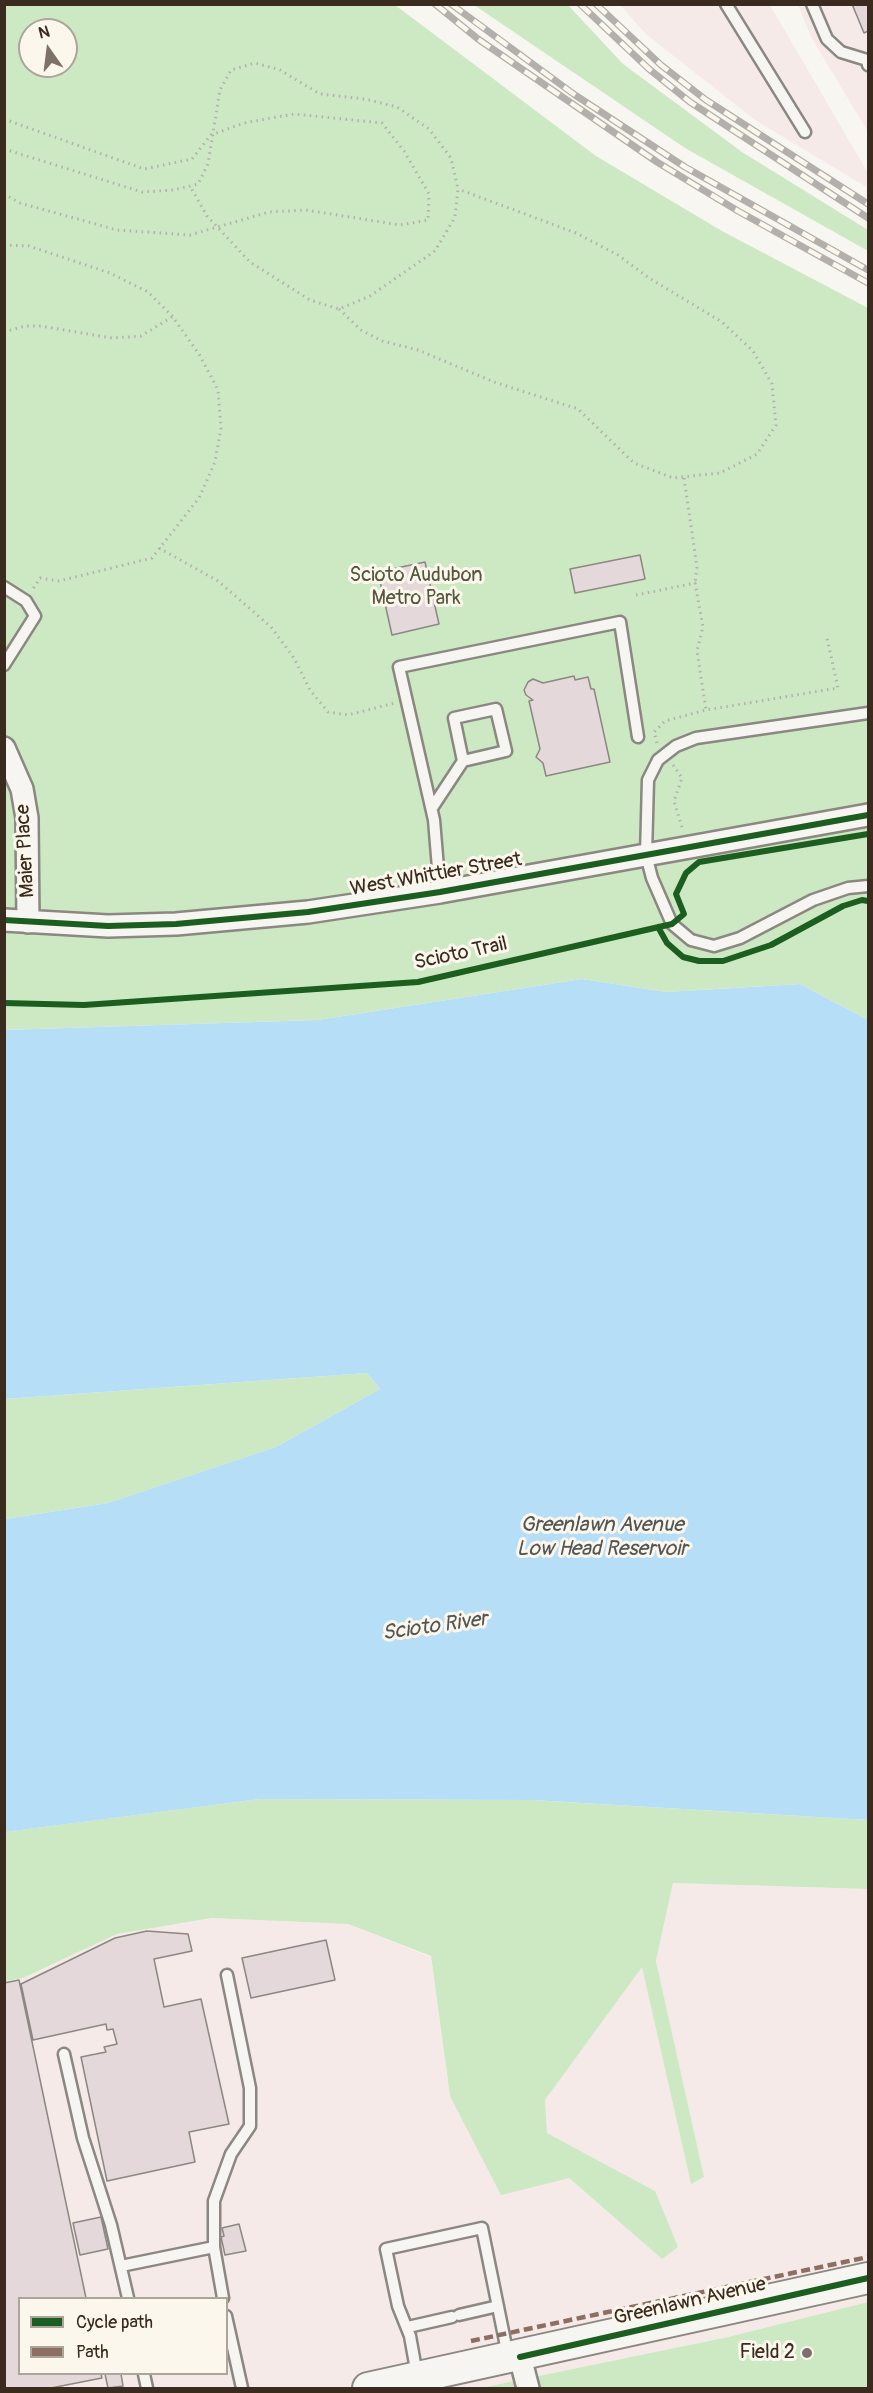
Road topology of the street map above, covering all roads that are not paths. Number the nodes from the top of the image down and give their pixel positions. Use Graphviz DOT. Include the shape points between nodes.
graph roads {
  1 [pos="726,4"];
  2 [pos="812,4"];
  3 [pos="868,62"];
  4 [pos="805,132"];
  5 [pos="4,587"];
  6 [pos="5,665"];
  7 [pos="868,713"];
  8 [pos="638,737"];
  9 [pos="4,748"];
  10 [pos="463,762"];
  11 [pos="432,808"];
  12 [pos="868,814"];
  13 [pos="646,855"];
  14 [pos="868,886"];
  15 [pos="440,892"];
  16 [pos="4,920"];
  17 [pos="28,921"];
  18 [pos="226,1975"];
  19 [pos="64,2054"];
  20 [pos="214,2247"];
  21 [pos="121,2266"];
  22 [pos="868,2278"];
  23 [pos="128,2297"];
  24 [pos="223,2297"];
  25 [pos="498,2307"];
  26 [pos="228,2325"];
  27 [pos="408,2327"];
  28 [pos="514,2358"];
  29 [pos="418,2378"];
  30 [pos="242,2388"];
  31 [pos="368,2388"];
  32 [pos="528,2388"];
  1 -- 4 [label="lane"];
  2 -- 3 [label="lane" via="827,39 841,52"];
  5 -- 6 [label="lane" via="26,601 35,616"];
  7 -- 13 [label="lane" via="696,738 676,746 658,760 648,780"];
  8 -- 11 [label="lane" via="620,622 399,667"];
  9 -- 17 [label="street, Maier Place" via="22,789 27,818"];
  10 -- 10 [label="lane" via="506,751 496,709 454,718"];
  10 -- 11 [label="lane"];
  11 -- 15 [label="lane"];
  12 -- 13 [label="street, West Whittier Street"];
  13 -- 14 [label="lane" via="672,924 691,940 714,946 740,938 813,900"];
  13 -- 15 [label="street, West Whittier Street"];
  15 -- 17 [label="street, West Whittier Street" via="308,912 176,924 108,926"];
  16 -- 17 [label="street, West Whittier Street"];
  18 -- 20 [label="lane" via="250,2088 250,2127 231,2154 214,2201"];
  19 -- 21 [label="lane" via="83,2138"];
  20 -- 21 [label="lane"];
  20 -- 24 [label="lane"];
  21 -- 23 [label="lane"];
  22 -- 28 [label="main road, Greenlawn Avenue"];
  25 -- 27 [label="lane"];
  25 -- 27 [label="lane" via="482,2228 386,2249 398,2306"];
  25 -- 28 [label="lane"];
  26 -- 30 [label="lane"];
  27 -- 29 [label="lane"];
  28 -- 29 [label="main road, Greenlawn Avenue"];
  28 -- 32 [label="street"];
  29 -- 31 [label="main road, Greenlawn Avenue"];
}
